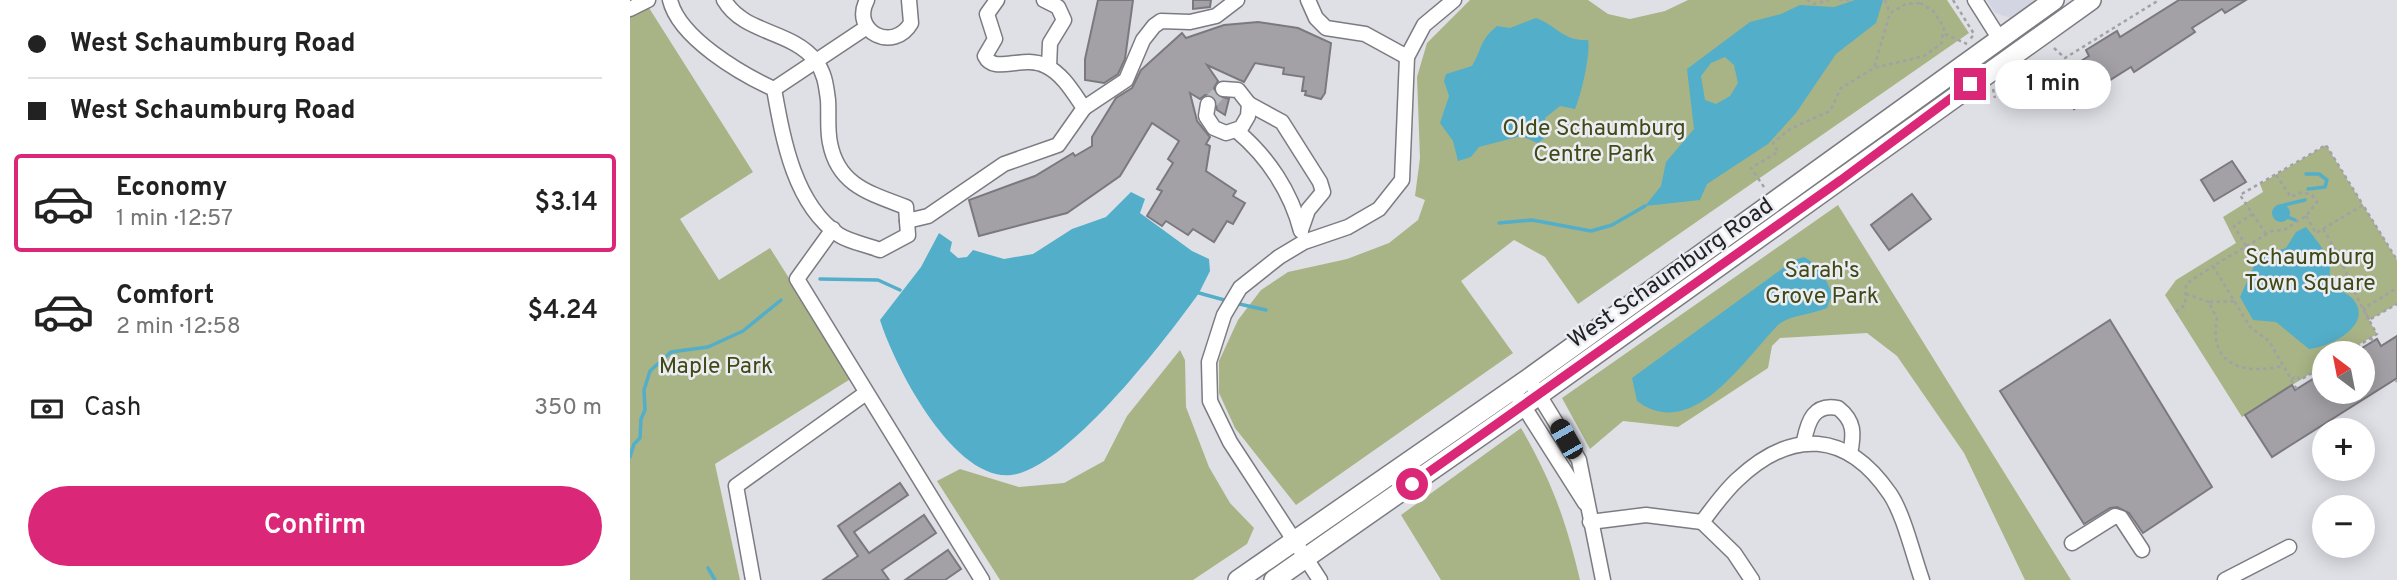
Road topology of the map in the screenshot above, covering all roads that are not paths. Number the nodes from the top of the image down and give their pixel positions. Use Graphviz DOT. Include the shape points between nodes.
graph roads {
  1 [pos="648,0"];
  2 [pos="670,0"];
  3 [pos="724,0"];
  4 [pos="867,0"];
  5 [pos="909,0"];
  6 [pos="997,0"];
  7 [pos="1044,0"];
  8 [pos="1237,0"];
  9 [pos="1308,0"];
  10 [pos="1454,0"];
  11 [pos="1975,0"];
  12 [pos="2054,0"];
  13 [pos="2091,0"];
  14 [pos="630,9"];
  15 [pos="867,27"];
  16 [pos="1999,38"];
  17 [pos="1407,57"];
  18 [pos="816,61"];
  19 [pos="1049,67"];
  20 [pos="774,89"];
  21 [pos="1223,89"];
  22 [pos="1208,104"];
  23 [pos="1249,104"];
  24 [pos="1084,108"];
  25 [pos="1237,131"];
  26 [pos="907,221"];
  27 [pos="832,229"];
  28 [pos="1303,236"];
  29 [pos="1520,384"];
  30 [pos="866,393"];
  31 [pos="1532,400"];
  32 [pos="1804,441"];
  33 [pos="1850,454"];
  34 [pos="1590,522"];
  35 [pos="1702,522"];
  36 [pos="1295,541"];
  37 [pos="2071,543"];
  38 [pos="2289,547"];
  39 [pos="2142,550"];
  40 [pos="1306,558"];
  41 [pos="753,580"];
  42 [pos="982,580"];
  43 [pos="1238,580"];
  44 [pos="1274,580"];
  45 [pos="1320,580"];
  46 [pos="1603,580"];
  47 [pos="1752,580"];
  48 [pos="1922,580"];
  49 [pos="2225,580"];
  1 -- 14 [label="street"];
  2 -- 20 [label="street" via="697,39 737,72"];
  3 -- 18 [label="street" via="732,14 798,43"];
  4 -- 15 [label="street" via="863,11"];
  5 -- 15 [label="street" via="911,23 902,35 887,39"];
  6 -- 19 [label="street" via="987,14 995,39 985,56 988,63 996,67 1023,60"];
  7 -- 19 [label="street" via="1058,7 1065,20 1050,43"];
  8 -- 24 [label="street" via="1216,16 1190,22 1161,21 1143,40 1126,80"];
  9 -- 17 [label="street" via="1326,28 1365,34"];
  10 -- 17 [label="street" via="1424,25"];
  11 -- 16 [label="street"];
  12 -- 16 [label="main road, West Schaumburg Road"];
  13 -- 31 [label="main road, West Schaumburg Road"];
  15 -- 18 [label="street"];
  16 -- 29 [label="main road, West Schaumburg Road"];
  17 -- 28 [label="street" via="1402,180 1379,209 1348,227"];
  18 -- 20 [label="street"];
  18 -- 26 [label="street" via="825,78 829,141 837,171 865,191 906,207"];
  19 -- 24 [label="street"];
  20 -- 27 [label="street" via="783,140 809,205"];
  21 -- 23 [label="street" via="1238,90"];
  22 -- 25 [label="street" via="1206,116 1214,128"];
  23 -- 25 [label="street" via="1248,116"];
  23 -- 28 [label="street" via="1282,122 1320,183 1323,192 1308,210"];
  24 -- 26 [label="street" via="1058,145 1004,164 928,216"];
  25 -- 28 [label="street" via="1284,188"];
  26 -- 27 [label="street" via="908,235 880,250 839,236"];
  27 -- 30 [label="street" via="797,279"];
  28 -- 36 [label="street" via="1240,288 1224,315 1209,362 1210,401 1230,442"];
  29 -- 31 [label="street"];
  29 -- 36 [label="main road, West Schaumburg Road"];
  30 -- 41 [label="street" via="736,486"];
  30 -- 42 [label="street"];
  31 -- 34 [label="street" via="1586,504"];
  31 -- 40 [label="main road, West Schaumburg Road"];
  32 -- 33 [label="street" via="1828,443"];
  32 -- 33 [label="street" via="1811,416 1819,409 1838,408 1853,428"];
  32 -- 35 [label="street" via="1776,453 1738,480"];
  33 -- 48 [label="street" via="1862,460 1892,496"];
  34 -- 35 [label="street" via="1646,514"];
  34 -- 46 [label="street"];
  35 -- 47 [label="street" via="1734,553"];
  36 -- 40 [label="street"];
  36 -- 43 [label="main road, West Schaumburg Road"];
  37 -- 39 [label="street" via="2115,516"];
  38 -- 49 [label="street"];
  40 -- 44 [label="main road, West Schaumburg Road"];
  40 -- 45 [label="street"];
}
